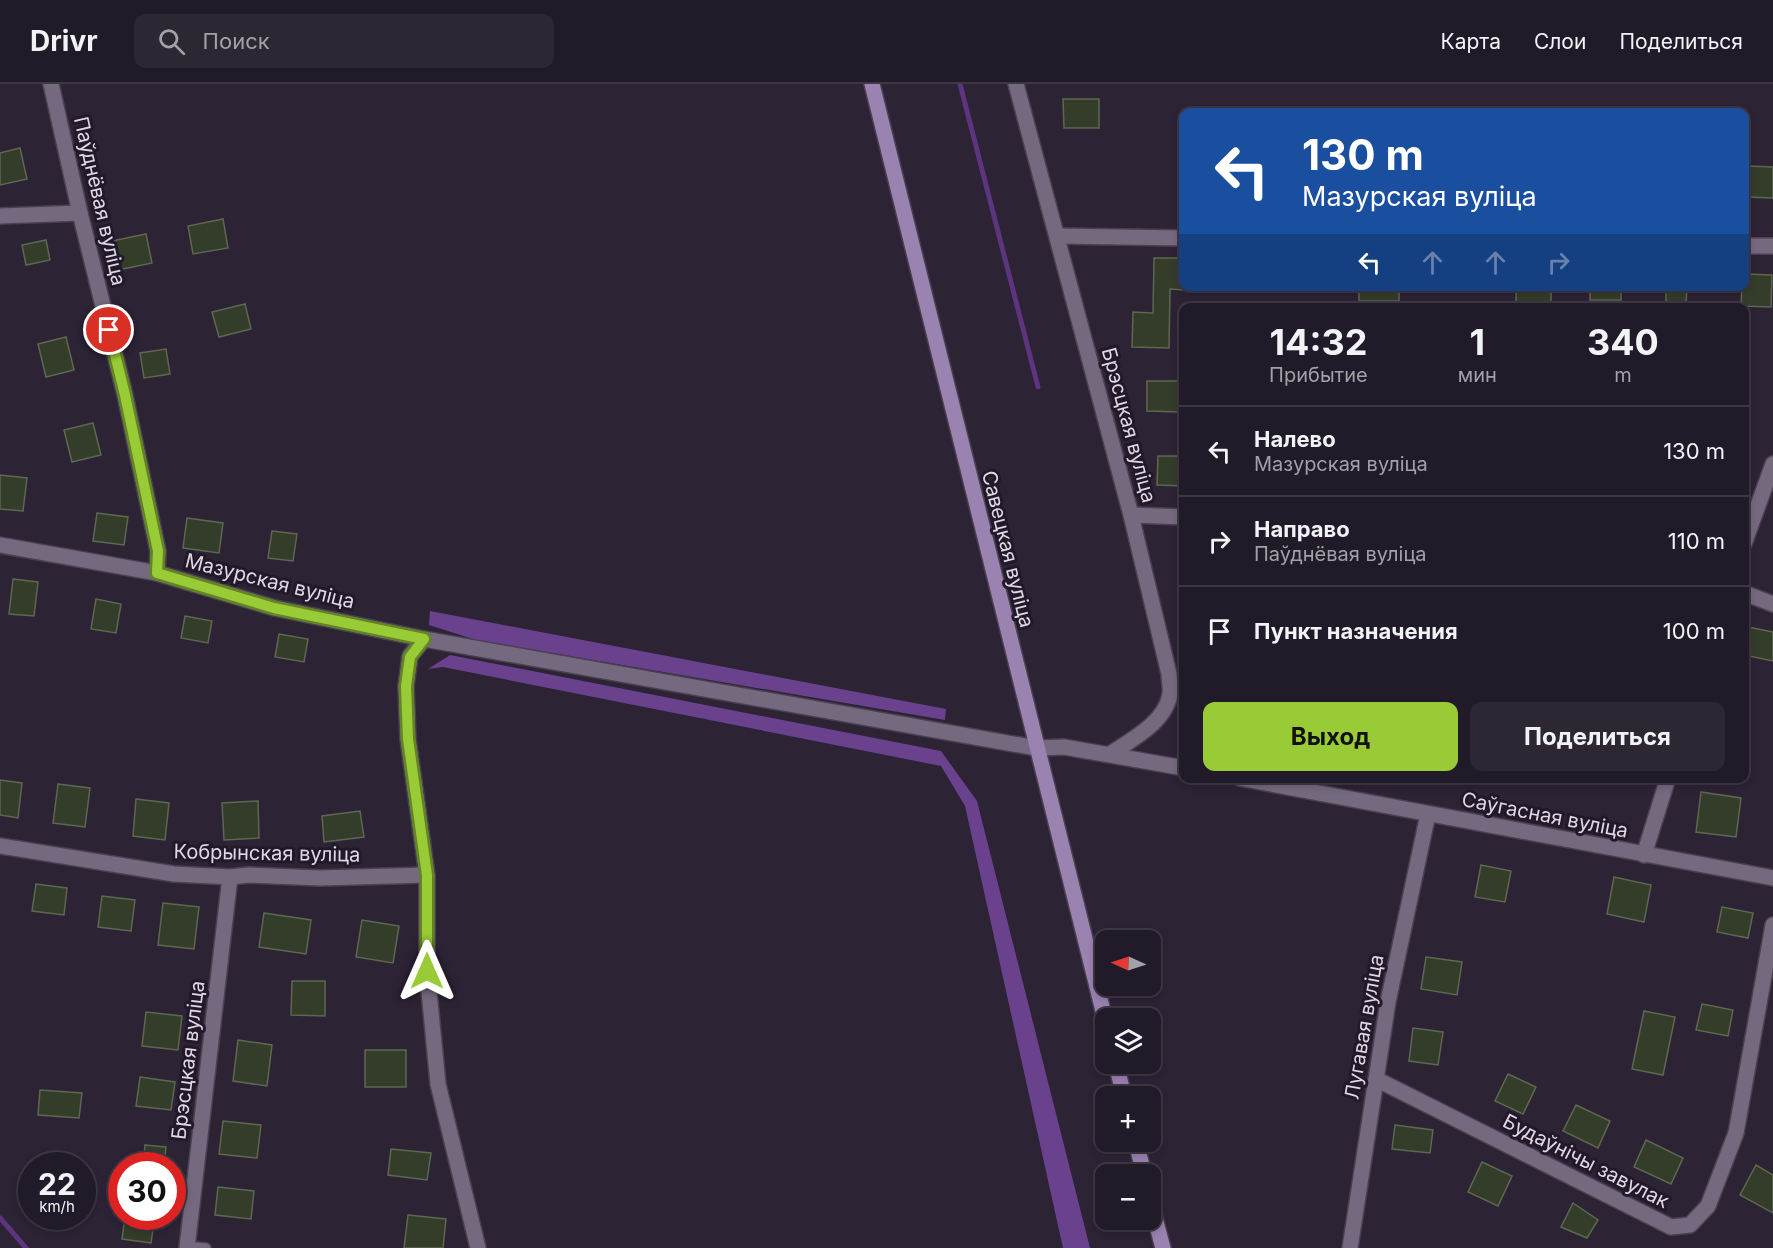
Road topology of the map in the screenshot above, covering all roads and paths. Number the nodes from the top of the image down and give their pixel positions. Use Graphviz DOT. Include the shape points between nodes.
graph roads {
  1 [pos="51,84"];
  2 [pos="872,84"];
  3 [pos="1016,84"];
  4 [pos="80,213"];
  5 [pos="0,216"];
  6 [pos="1056,236"];
  7 [pos="1179,238"];
  8 [pos="1749,246"];
  9 [pos="1773,246"];
  10 [pos="1773,464"];
  11 [pos="1131,514"];
  12 [pos="1179,517"];
  13 [pos="1749,525"];
  14 [pos="0,545"];
  15 [pos="157,573"];
  16 [pos="1749,595"];
  17 [pos="1773,604"];
  18 [pos="424,639"];
  19 [pos="1036,748"];
  20 [pos="1110,754"];
  21 [pos="1179,767"];
  22 [pos="1265,783"];
  23 [pos="1666,783"];
  24 [pos="1428,814"];
  25 [pos="0,846"];
  26 [pos="1644,855"];
  27 [pos="427,875"];
  28 [pos="230,877"];
  29 [pos="1773,878"];
  30 [pos="1773,925"];
  31 [pos="1102,1008"];
  32 [pos="1376,1079"];
  33 [pos="1158,1230"];
  34 [pos="187,1247"];
  35 [pos="206,1248"];
  36 [pos="478,1248"];
  37 [pos="1163,1248"];
  38 [pos="1350,1248"];
  1 -- 4 [label="street, Паўднёвая вуліца"];
  2 -- 19 [label="main road, Савецкая вуліца"];
  3 -- 6 [label="street, Брэсцкая вуліца"];
  4 -- 5 [label="street"];
  4 -- 15 [label="street, Паўднёвая вуліца" via="127,406 158,551"];
  6 -- 7 [label="street"];
  6 -- 11 [label="street, Брэсцкая вуліца"];
  8 -- 9 [label="street"];
  10 -- 13 [label="street"];
  11 -- 12 [label="street"];
  11 -- 20 [label="street, Брэсцкая вуліца" via="1169,674 1170,695 1149,728"];
  14 -- 15 [label="street, Мазурская вуліца"];
  15 -- 18 [label="street, Мазурская вуліца" via="274,608"];
  16 -- 17 [label="street"];
  18 -- 19 [label="street, Мазурская вуліца"];
  18 -- 27 [label="street" via="410,657 406,686 408,739"];
  19 -- 20 [label="street" via="1064,747"];
  19 -- 31 [label="main road, Савецкая вуліца"];
  20 -- 21 [label="street"];
  22 -- 24 [label="street, Саўгасная вуліца"];
  23 -- 26 [label="street"];
  24 -- 26 [label="street, Саўгасная вуліца"];
  24 -- 32 [label="street, Лугавая вуліца" via="1388,1002"];
  25 -- 28 [label="street, Кобрынская вуліца" via="174,874"];
  26 -- 29 [label="street, Саўгасная вуліца"];
  27 -- 28 [label="street, Кобрынская вуліца"];
  27 -- 36 [label="street" via="427,971 438,1084"];
  28 -- 34 [label="street, Брэсцкая вуліца"];
  30 -- 32 [label="street, Будаўнічы завулак" via="1736,1133 1708,1206 1690,1225 1671,1227"];
  32 -- 38 [label="street, Лугавая вуліца"];
  33 -- 37 [label="main road"];
  34 -- 35 [label="lane"];
}
